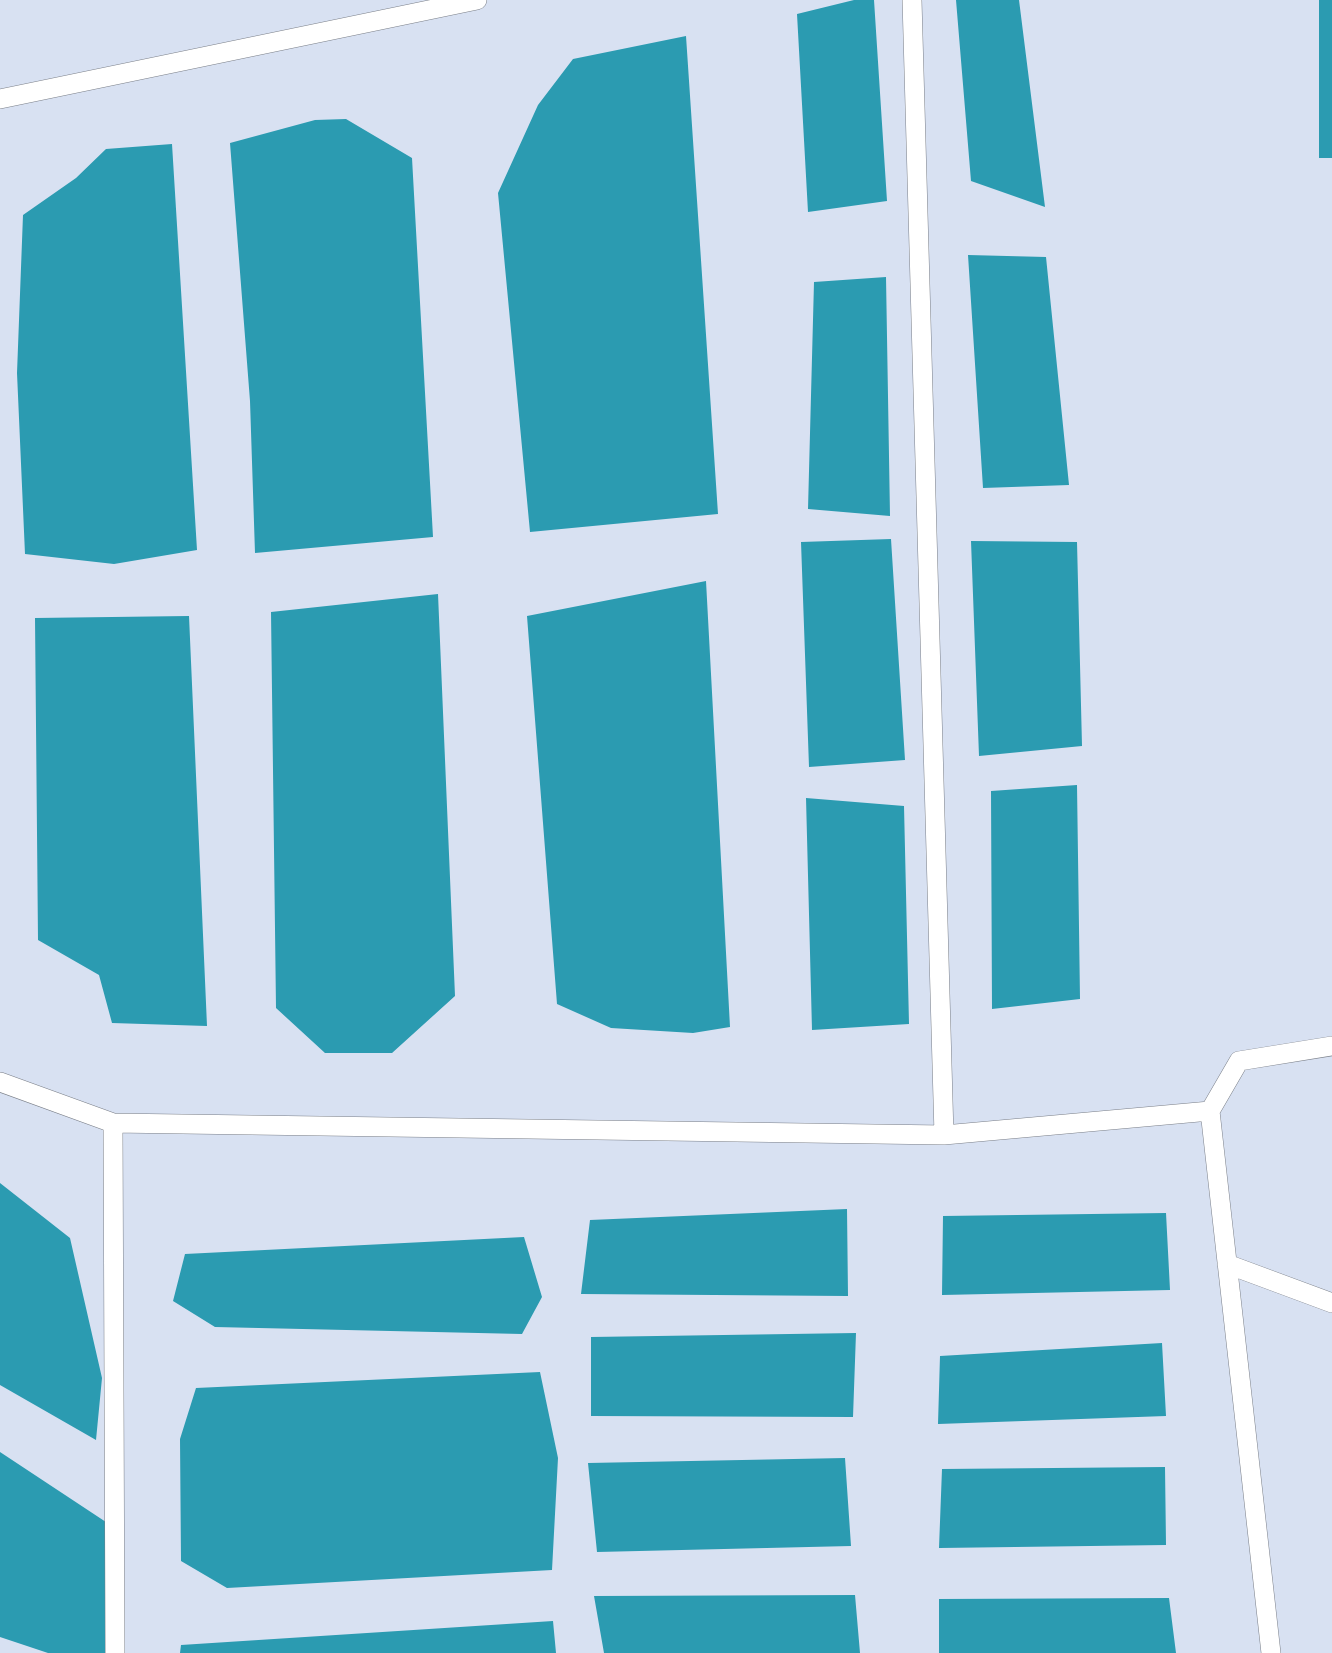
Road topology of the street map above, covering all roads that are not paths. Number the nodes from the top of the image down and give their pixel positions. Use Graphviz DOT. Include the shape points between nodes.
graph roads {
  1 [pos="477,0"];
  2 [pos="912,0"];
  3 [pos="0,99"];
  4 [pos="1332,1046"];
  5 [pos="0,1082"];
  6 [pos="1210,1112"];
  7 [pos="113,1123"];
  8 [pos="944,1135"];
  9 [pos="1227,1264"];
  10 [pos="1332,1303"];
  11 [pos="115,1653"];
  12 [pos="1271,1653"];
  1 -- 3 [label="lane"];
  2 -- 8 [label="lane"];
  4 -- 6 [label="lane" via="1239,1061"];
  5 -- 7 [label="lane"];
  6 -- 8 [label="lane"];
  6 -- 9 [label="lane"];
  7 -- 8 [label="lane"];
  7 -- 11 [label="lane"];
  9 -- 10 [label="lane"];
  9 -- 12 [label="lane"];
}
